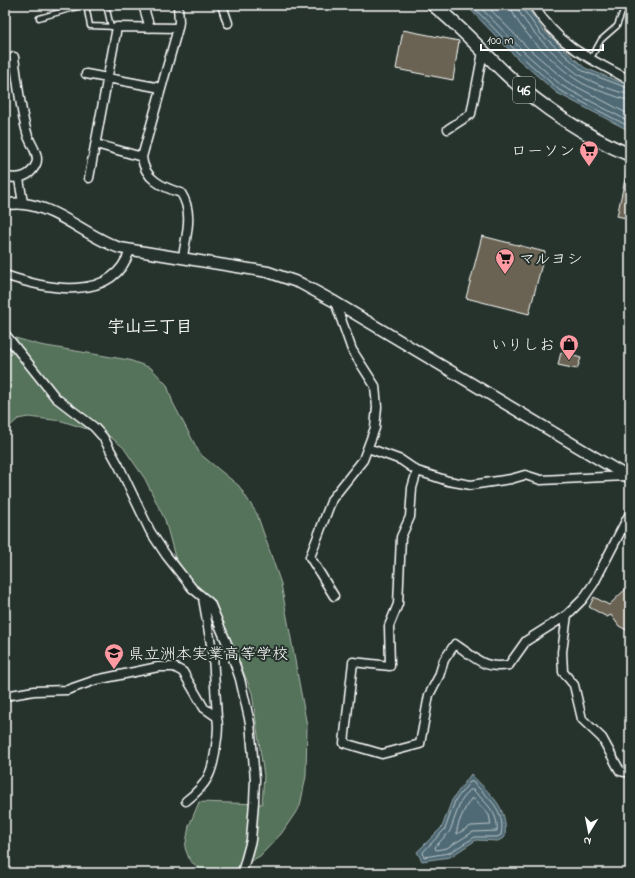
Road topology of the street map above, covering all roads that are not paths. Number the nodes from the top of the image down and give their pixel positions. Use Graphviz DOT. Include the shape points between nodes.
graph roads {
  1 [pos="85,5"];
  2 [pos="106,5"];
  3 [pos="143,5"];
  4 [pos="178,5"];
  5 [pos="222,5"];
  6 [pos="433,5"];
  7 [pos="532,5"];
  8 [pos="625,5"];
  9 [pos="39,18"];
  10 [pos="228,23"];
  11 [pos="114,27"];
  12 [pos="150,28"];
  13 [pos="178,28"];
  14 [pos="483,52"];
  15 [pos="14,57"];
  16 [pos="590,60"];
  17 [pos="86,74"];
  18 [pos="107,78"];
  19 [pos="630,80"];
  20 [pos="161,88"];
  21 [pos="448,129"];
  22 [pos="96,144"];
  23 [pos="630,155"];
  24 [pos="142,157"];
  25 [pos="5,177"];
  26 [pos="89,178"];
  27 [pos="19,179"];
  28 [pos="23,203"];
  29 [pos="5,204"];
  30 [pos="130,250"];
  31 [pos="183,257"];
  32 [pos="5,275"];
  33 [pos="335,302"];
  34 [pos="5,334"];
  35 [pos="368,448"];
  36 [pos="417,470"];
  37 [pos="628,477"];
  38 [pos="630,513"];
  39 [pos="334,596"];
  40 [pos="203,598"];
  41 [pos="567,615"];
  42 [pos="5,696"];
  43 [pos="217,717"];
  44 [pos="630,773"];
  45 [pos="186,801"];
  46 [pos="242,873"];
  1 -- 9 [label="lane"];
  1 -- 11 [label="lane" via="90,26"];
  2 -- 11 [label="lane"];
  3 -- 12 [label="street"];
  4 -- 13 [label="street"];
  5 -- 10 [label="street"];
  6 -- 14 [label="main road, 46"];
  7 -- 16 [label="street" via="558,37"];
  8 -- 16 [label="lane" via="617,26 601,40"];
  11 -- 12 [label="street"];
  11 -- 18 [label="street"];
  12 -- 13 [label="street"];
  13 -- 20 [label="street"];
  14 -- 21 [label="street" via="471,114"];
  14 -- 23 [label="main road, 46" via="531,95 574,127"];
  15 -- 27 [label="street" via="28,135 37,155 36,164 29,174"];
  16 -- 19 [label="street"];
  17 -- 18 [label="street"];
  18 -- 20 [label="street"];
  18 -- 22 [label="street"];
  20 -- 24 [label="street"];
  22 -- 24 [label="street"];
  22 -- 26 [label="street"];
  24 -- 31 [label="street" via="142,165 153,180 165,188 182,193 187,202 189,215"];
  25 -- 27 [label="street"];
  27 -- 28 [label="street"];
  28 -- 29 [label="street"];
  28 -- 30 [label="street" via="45,210 104,242"];
  30 -- 31 [label="street"];
  30 -- 32 [label="street" via="123,267 104,282 73,289 52,288"];
  31 -- 33 [label="street" via="268,272 300,283"];
  33 -- 35 [label="street" via="352,350 375,386 375,428"];
  33 -- 37 [label="street"];
  34 -- 40 [label="street" via="56,398 103,437 150,531 192,588"];
  35 -- 36 [label="street" via="401,460"];
  35 -- 39 [label="street" via="363,460 332,499 310,556"];
  36 -- 37 [label="street" via="448,482 471,485 526,475 541,480"];
  36 -- 41 [label="street" via="412,488 410,517 401,538 398,604 389,626 390,666 353,662 344,743 382,754 420,744 429,695 444,660 455,644 484,664 497,667 509,665 526,641"];
  38 -- 41 [label="street" via="594,583"];
  40 -- 43 [label="street" via="213,656"];
  40 -- 46 [label="street" via="210,603 231,653 250,723 255,779 254,802 251,840"];
  41 -- 44 [label="street" via="562,652 563,672 574,685 582,719 602,738 620,771"];
  42 -- 43 [label="street" via="34,691 68,690 104,678 158,667 174,667 183,672 204,708"];
  43 -- 45 [label="street" via="219,726 211,773 200,790"];
}
